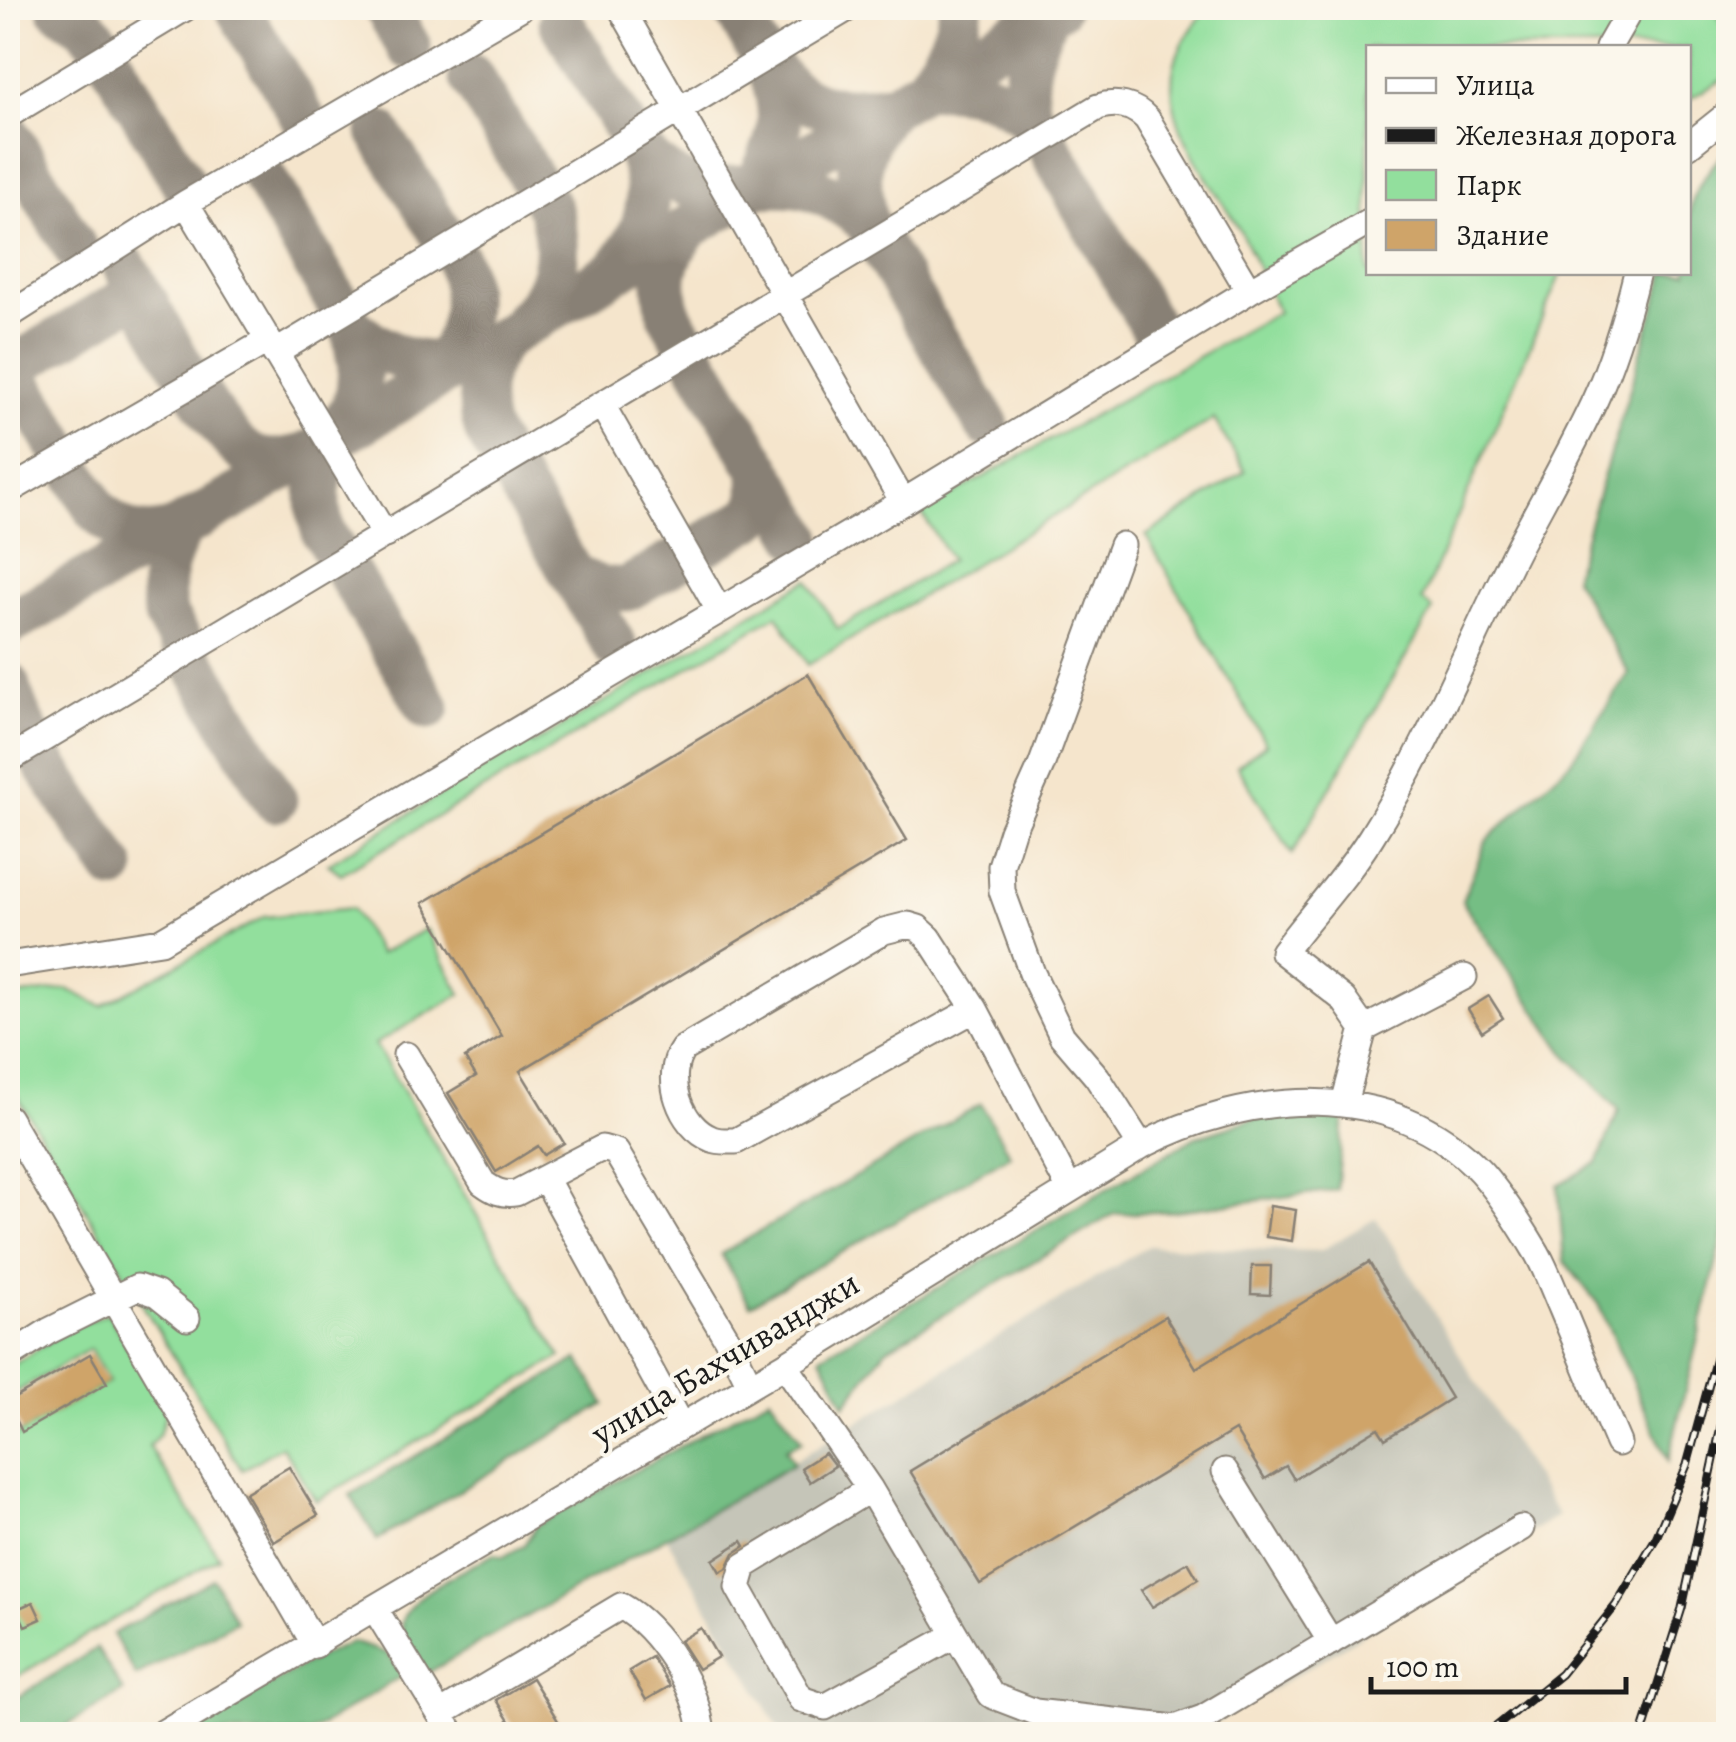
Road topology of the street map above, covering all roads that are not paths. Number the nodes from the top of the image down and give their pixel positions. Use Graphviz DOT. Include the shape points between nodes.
graph roads {
  1 [pos="186,8"];
  2 [pos="520,8"];
  3 [pos="621,8"];
  4 [pos="848,8"];
  5 [pos="1631,8"];
  6 [pos="1610,45"];
  7 [pos="680,108"];
  8 [pos="8,114"];
  9 [pos="1728,114"];
  10 [pos="1691,144"];
  11 [pos="186,203"];
  12 [pos="1366,223"];
  13 [pos="1637,275"];
  14 [pos="1249,291"];
  15 [pos="786,294"];
  16 [pos="8,316"];
  17 [pos="271,347"];
  18 [pos="602,404"];
  19 [pos="8,491"];
  20 [pos="903,502"];
  21 [pos="385,535"];
  22 [pos="1122,545"];
  23 [pos="719,610"];
  24 [pos="8,760"];
  25 [pos="8,965"];
  26 [pos="1464,977"];
  27 [pos="976,1009"];
  28 [pos="1364,1029"];
  29 [pos="406,1055"];
  30 [pos="1344,1102"];
  31 [pos="8,1118"];
  32 [pos="1141,1146"];
  33 [pos="545,1178"];
  34 [pos="1069,1188"];
  35 [pos="116,1300"];
  36 [pos="188,1318"];
  37 [pos="8,1356"];
  38 [pos="785,1364"];
  39 [pos="750,1385"];
  40 [pos="681,1426"];
  41 [pos="1618,1443"];
  42 [pos="1225,1470"];
  43 [pos="870,1489"];
  44 [pos="1521,1528"];
  45 [pos="375,1609"];
  46 [pos="955,1635"];
  47 [pos="1331,1642"];
  48 [pos="315,1645"];
  49 [pos="446,1724"];
  50 [pos="162,1734"];
  51 [pos="702,1734"];
  1 -- 8 [label="street"];
  2 -- 11 [label="street"];
  3 -- 7 [label="street"];
  4 -- 7 [label="street"];
  5 -- 6 [label="street"];
  7 -- 15 [label="street"];
  7 -- 17 [label="street"];
  9 -- 10 [label="street"];
  11 -- 16 [label="street"];
  11 -- 17 [label="street"];
  12 -- 14 [label="street"];
  13 -- 28 [label="street" via="1595,400 1430,730 1372,836 1283,952 1342,999"];
  14 -- 15 [label="street" via="1148,118 1118,104 1098,107"];
  14 -- 20 [label="street"];
  15 -- 18 [label="street"];
  15 -- 20 [label="street"];
  17 -- 19 [label="street"];
  17 -- 21 [label="street"];
  18 -- 21 [label="street"];
  18 -- 23 [label="street"];
  20 -- 23 [label="street"];
  21 -- 24 [label="street"];
  22 -- 32 [label="street" via="1012,832 1002,891 1062,1036"];
  23 -- 25 [label="street" via="161,941"];
  26 -- 28 [label="street"];
  27 -- 27 [label="street" via="929,938 918,928 897,927 683,1048 672,1074 676,1096 707,1138 736,1141"];
  27 -- 34 [label="street"];
  28 -- 30 [label="street"];
  29 -- 33 [label="street" via="482,1183 505,1194"];
  30 -- 32 [label="street, улица Бахчиванджи" via="1218,1114"];
  30 -- 41 [label="street, улица Бахчиванджи" via="1419,1127 1479,1170 1538,1256"];
  31 -- 35 [label="street"];
  32 -- 34 [label="street, улица Бахчиванджи"];
  33 -- 39 [label="street" via="602,1148 616,1152"];
  33 -- 40 [label="street"];
  34 -- 38 [label="street, улица Бахчиванджи"];
  35 -- 36 [label="street" via="137,1287"];
  35 -- 37 [label="street"];
  35 -- 48 [label="street"];
  38 -- 39 [label="street, улица Бахчиванджи"];
  38 -- 43 [label="street"];
  39 -- 40 [label="street, улица Бахчиванджи"];
  40 -- 45 [label="street, улица Бахчиванджи"];
  42 -- 47 [label="street"];
  43 -- 46 [label="street"];
  43 -- 46 [label="street" via="744,1566 738,1587 800,1699 824,1708"];
  44 -- 47 [label="street"];
  45 -- 48 [label="street, улица Бахчиванджи"];
  45 -- 49 [label="street"];
  46 -- 47 [label="street" via="991,1695 1035,1712 1174,1728 1203,1718"];
  48 -- 50 [label="street, улица Бахчиванджи"];
  49 -- 51 [label="street" via="620,1606 654,1630 694,1697"];
}
